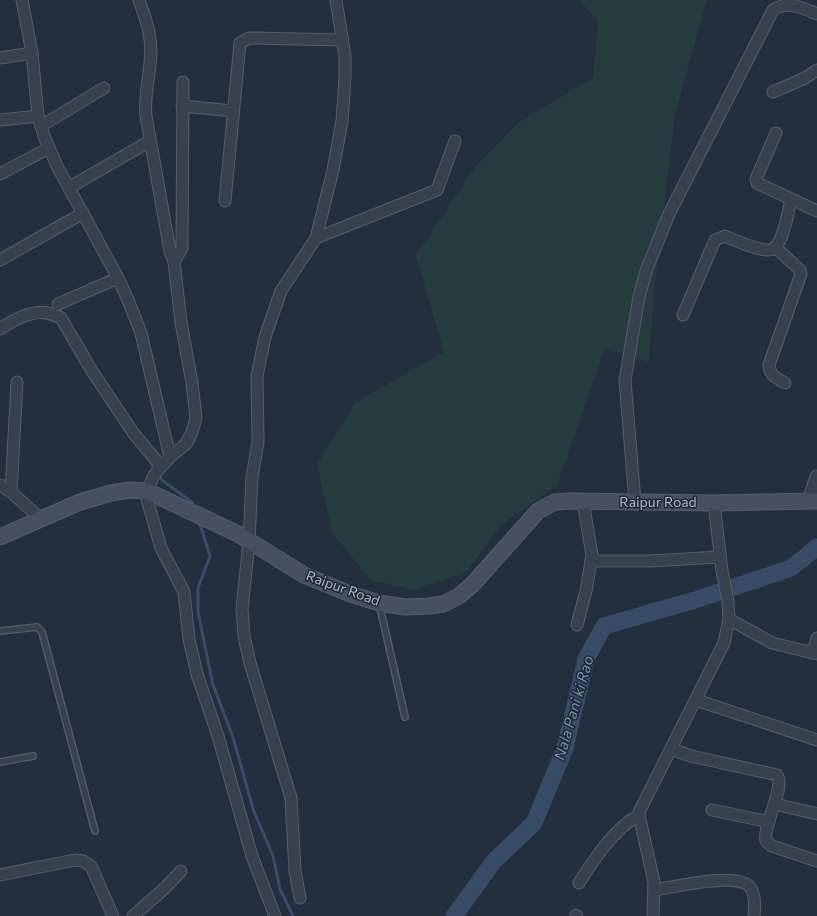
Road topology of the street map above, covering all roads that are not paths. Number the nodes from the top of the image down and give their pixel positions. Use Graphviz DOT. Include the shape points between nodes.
graph roads {
  1 [pos="22,0"];
  2 [pos="139,0"];
  3 [pos="336,0"];
  4 [pos="817,14"];
  5 [pos="342,40"];
  6 [pos="32,53"];
  7 [pos="0,58"];
  8 [pos="817,70"];
  9 [pos="183,82"];
  10 [pos="104,88"];
  11 [pos="773,92"];
  12 [pos="182,106"];
  13 [pos="233,111"];
  14 [pos="0,120"];
  15 [pos="40,121"];
  16 [pos="776,133"];
  17 [pos="150,141"];
  18 [pos="455,141"];
  19 [pos="49,148"];
  20 [pos="0,174"];
  21 [pos="70,187"];
  22 [pos="791,199"];
  23 [pos="225,201"];
  24 [pos="817,211"];
  25 [pos="84,214"];
  26 [pos="316,238"];
  27 [pos="776,248"];
  28 [pos="0,260"];
  29 [pos="174,262"];
  30 [pos="118,278"];
  31 [pos="58,304"];
  32 [pos="683,315"];
  33 [pos="0,329"];
  34 [pos="17,382"];
  35 [pos="785,383"];
  36 [pos="170,458"];
  37 [pos="158,470"];
  38 [pos="817,478"];
  39 [pos="0,485"];
  40 [pos="147,491"];
  41 [pos="11,492"];
  42 [pos="584,501"];
  43 [pos="813,501"];
  44 [pos="635,502"];
  45 [pos="714,502"];
  46 [pos="40,518"];
  47 [pos="0,537"];
  48 [pos="244,538"];
  49 [pos="720,557"];
  50 [pos="592,561"];
  51 [pos="379,603"];
  52 [pos="728,619"];
  53 [pos="576,625"];
  54 [pos="0,631"];
  55 [pos="817,638"];
  56 [pos="815,653"];
  57 [pos="696,700"];
  58 [pos="405,717"];
  59 [pos="817,740"];
  60 [pos="671,749"];
  61 [pos="34,756"];
  62 [pos="0,762"];
  63 [pos="775,804"];
  64 [pos="712,810"];
  65 [pos="817,814"];
  66 [pos="640,815"];
  67 [pos="769,822"];
  68 [pos="95,831"];
  69 [pos="817,861"];
  70 [pos="181,871"];
  71 [pos="0,875"];
  72 [pos="579,883"];
  73 [pos="654,890"];
  74 [pos="300,898"];
  75 [pos="113,916"];
  76 [pos="133,916"];
  77 [pos="275,916"];
  78 [pos="652,916"];
  79 [pos="754,916"];
  1 -- 6 [label="street"];
  2 -- 17 [label="street" via="150,38 145,108"];
  3 -- 5 [label="street"];
  4 -- 44 [label="street" via="789,4 783,4 773,10 669,214 646,271 625,380"];
  5 -- 13 [label="street" via="249,38 241,41"];
  5 -- 26 [label="street" via="345,78 342,121"];
  6 -- 7 [label="street"];
  6 -- 15 [label="street"];
  8 -- 11 [label="street"];
  9 -- 12 [label="street"];
  10 -- 15 [label="street"];
  12 -- 13 [label="street"];
  12 -- 29 [label="street" via="182,248"];
  13 -- 23 [label="street"];
  14 -- 15 [label="street"];
  15 -- 19 [label="street"];
  16 -- 22 [label="street" via="756,181 759,185"];
  17 -- 21 [label="street"];
  17 -- 29 [label="street"];
  18 -- 26 [label="street" via="437,190"];
  19 -- 20 [label="street"];
  19 -- 21 [label="street"];
  21 -- 25 [label="street"];
  22 -- 24 [label="street"];
  22 -- 27 [label="street" via="780,242"];
  25 -- 28 [label="street"];
  25 -- 30 [label="street"];
  26 -- 48 [label="street" via="281,291 265,337 257,376 258,442"];
  27 -- 32 [label="street" via="767,250 725,236 718,238 712,246"];
  27 -- 35 [label="street" via="800,270 801,274 769,367 772,375"];
  29 -- 36 [label="street" via="196,418 186,444"];
  30 -- 31 [label="street"];
  30 -- 36 [label="street" via="141,333"];
  33 -- 37 [label="street" via="26,315 38,312 56,314 61,318 92,371"];
  34 -- 41 [label="street"];
  36 -- 37 [label="street"];
  37 -- 40 [label="street"];
  38 -- 43 [label="street"];
  39 -- 41 [label="street"];
  40 -- 46 [label="main road, Raipur Road" via="111,493"];
  40 -- 48 [label="main road, Raipur Road"];
  40 -- 77 [label="street" via="149,509 161,548 184,592 189,639 197,674 218,736 252,856"];
  41 -- 46 [label="street"];
  42 -- 44 [label="main road, Raipur Road"];
  42 -- 50 [label="street"];
  42 -- 51 [label="main road, Raipur Road" via="555,502 538,511 472,586 443,604 405,607"];
  43 -- 45 [label="main road, Raipur Road"];
  44 -- 45 [label="main road, Raipur Road"];
  45 -- 49 [label="street"];
  46 -- 47 [label="main road, Raipur Road"];
  48 -- 51 [label="main road, Raipur Road" via="304,575"];
  48 -- 74 [label="street" via="244,636 290,798 295,871"];
  49 -- 50 [label="street"];
  49 -- 52 [label="street" via="728,601"];
  50 -- 53 [label="street"];
  51 -- 58 [label="lane"];
  52 -- 56 [label="street" via="772,643"];
  52 -- 57 [label="street" via="722,650"];
  54 -- 68 [label="lane" via="37,627 42,632"];
  55 -- 56 [label="street"];
  57 -- 59 [label="street"];
  57 -- 60 [label="street"];
  60 -- 63 [label="street" via="691,756 777,775 779,781"];
  60 -- 66 [label="street" via="642,806"];
  61 -- 62 [label="lane"];
  63 -- 65 [label="street"];
  63 -- 67 [label="street"];
  64 -- 67 [label="street"];
  66 -- 72 [label="street" via="619,830"];
  66 -- 73 [label="street"];
  67 -- 69 [label="street" via="765,838 768,844"];
  70 -- 76 [label="street"];
  71 -- 75 [label="street" via="75,860 83,861 91,866"];
  73 -- 78 [label="street"];
  73 -- 79 [label="street" via="708,881 744,883 749,886 754,896"];
}
